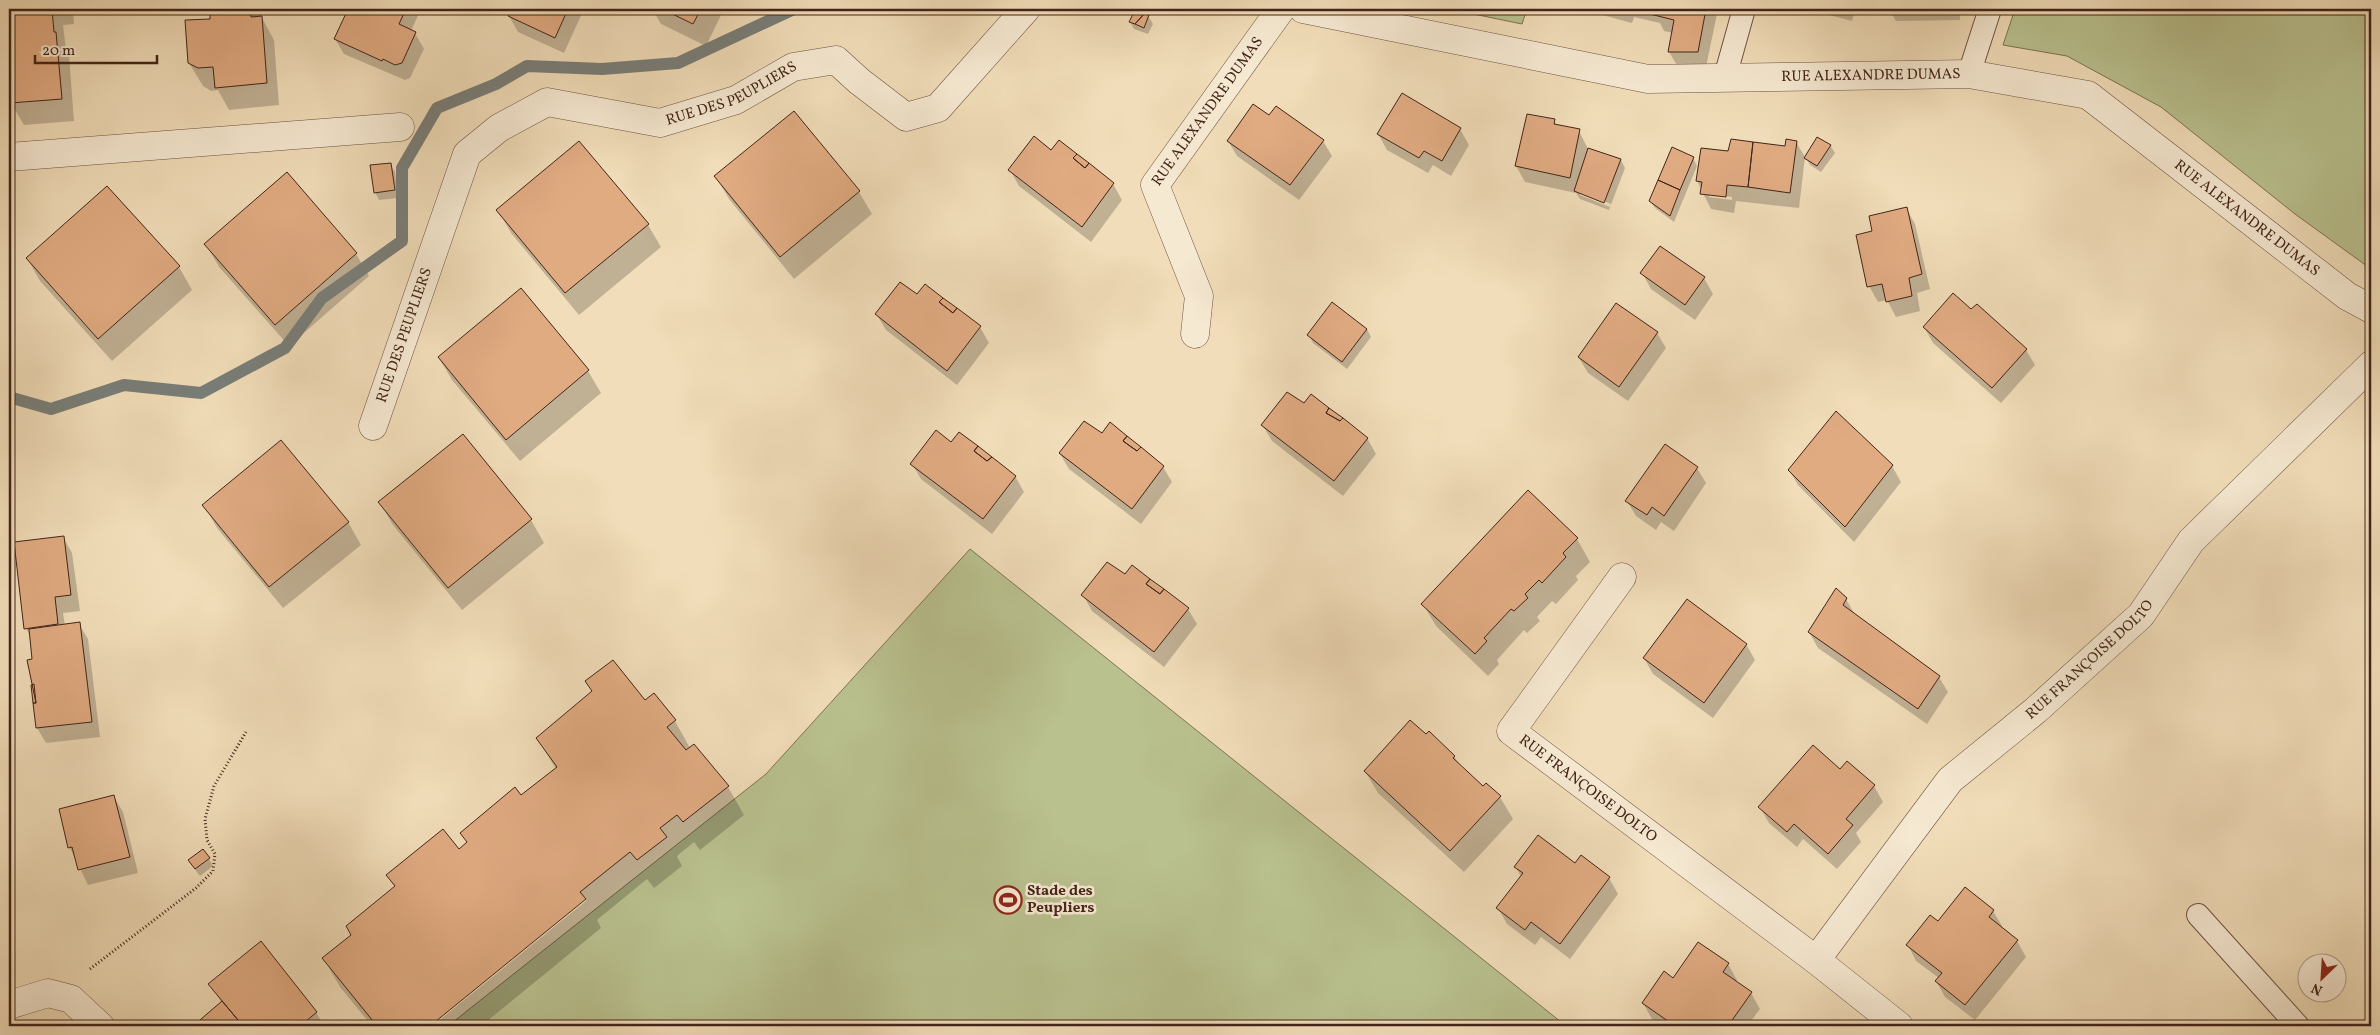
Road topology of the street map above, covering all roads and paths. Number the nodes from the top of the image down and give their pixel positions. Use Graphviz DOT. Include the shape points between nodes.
graph roads {
  1 [pos="1026,9"];
  2 [pos="1281,9"];
  3 [pos="1303,9"];
  4 [pos="1744,9"];
  5 [pos="1990,9"];
  6 [pos="1969,74"];
  7 [pos="1725,77"];
  8 [pos="400,127"];
  9 [pos="9,157"];
  10 [pos="2371,310"];
  11 [pos="1195,334"];
  12 [pos="2371,365"];
  13 [pos="373,426"];
  14 [pos="1622,577"];
  15 [pos="246,732"];
  16 [pos="2198,915"];
  17 [pos="1816,960"];
  18 [pos="87,972"];
  19 [pos="9,1005"];
  20 [pos="100,1026"];
  21 [pos="1899,1026"];
  22 [pos="2298,1026"];
  1 -- 13 [label="street, RUE DES PEUPLIERS" via="938,108 906,117 836,60 793,67 736,100 660,123 548,102 500,128 467,154"];
  2 -- 11 [label="street, RUE ALEXANDRE DUMAS" via="1155,185 1199,296"];
  3 -- 7 [label="street, RUE ALEXANDRE DUMAS" via="1648,79"];
  4 -- 7 [label="lane"];
  5 -- 6 [label="lane"];
  6 -- 7 [label="street, RUE ALEXANDRE DUMAS"];
  6 -- 10 [label="street, RUE ALEXANDRE DUMAS" via="2088,95 2347,296"];
  8 -- 9 [label="street"];
  12 -- 17 [label="street, RUE FRANÇOISE DOLTO" via="2191,541 2141,615 2036,710 1950,780"];
  14 -- 17 [label="street, RUE FRANÇOISE DOLTO" via="1511,731"];
  15 -- 18 [label="path" via="214,786 206,819 207,840 215,854 213,871 196,888"];
  16 -- 22 [label="lane"];
  17 -- 21 [label="street, RUE FRANÇOISE DOLTO"];
  19 -- 20 [label="street" via="48,993 71,999"];
}
